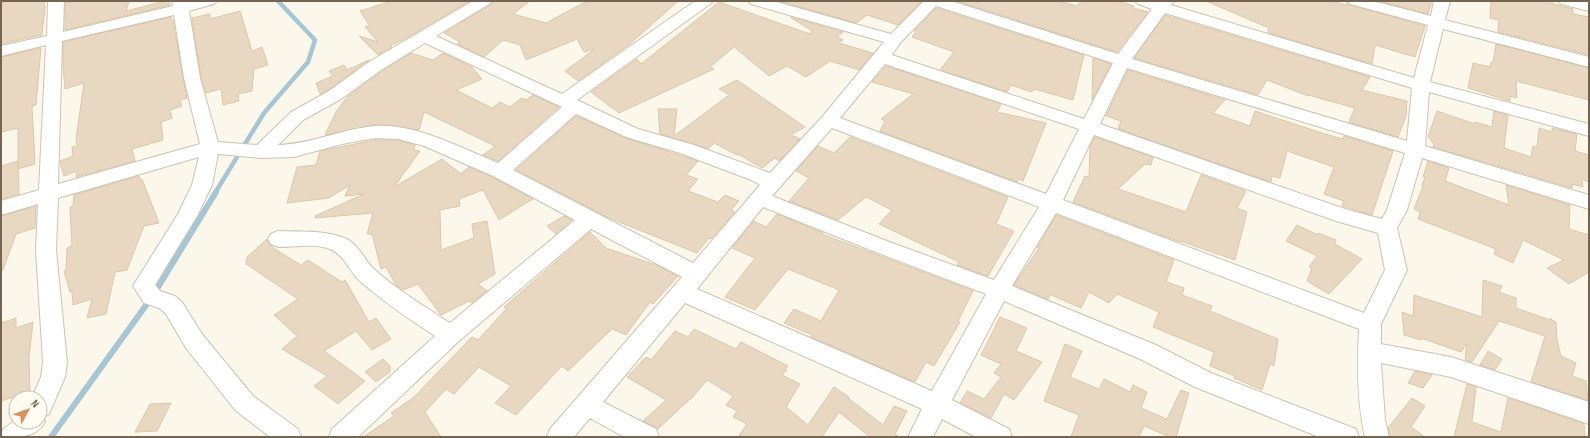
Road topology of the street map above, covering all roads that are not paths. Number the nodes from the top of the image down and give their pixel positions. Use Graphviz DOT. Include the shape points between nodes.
graph roads {
  1 [pos="56,1"];
  2 [pos="210,1"];
  3 [pos="484,1"];
  4 [pos="705,1"];
  5 [pos="756,1"];
  6 [pos="932,1"];
  7 [pos="936,1"];
  8 [pos="1143,1"];
  9 [pos="1355,1"];
  10 [pos="1442,1"];
  11 [pos="1566,1"];
  12 [pos="1165,4"];
  13 [pos="181,5"];
  14 [pos="1589,6"];
  15 [pos="1436,22"];
  16 [pos="424,36"];
  17 [pos="56,38"];
  18 [pos="894,40"];
  19 [pos="1,51"];
  20 [pos="882,57"];
  21 [pos="1122,61"];
  22 [pos="1589,62"];
  23 [pos="1421,85"];
  24 [pos="569,106"];
  25 [pos="829,120"];
  26 [pos="1088,126"];
  27 [pos="597,128"];
  28 [pos="1589,130"];
  29 [pos="210,147"];
  30 [pos="1415,150"];
  31 [pos="262,152"];
  32 [pos="500,171"];
  33 [pos="765,191"];
  34 [pos="50,193"];
  35 [pos="1589,202"];
  36 [pos="1051,204"];
  37 [pos="1,208"];
  38 [pos="590,219"];
  39 [pos="1387,228"];
  40 [pos="278,239"];
  41 [pos="696,274"];
  42 [pos="999,290"];
  43 [pos="682,292"];
  44 [pos="1370,324"];
  45 [pos="451,335"];
  46 [pos="1369,351"];
  47 [pos="47,390"];
  48 [pos="587,405"];
  49 [pos="938,406"];
  50 [pos="1589,413"];
  51 [pos="22,430"];
  52 [pos="12,437"];
  53 [pos="289,437"];
  54 [pos="341,437"];
  55 [pos="559,437"];
  56 [pos="647,437"];
  57 [pos="920,437"];
  58 [pos="1000,437"];
  59 [pos="1347,437"];
  60 [pos="1377,437"];
  1 -- 17 [label="street"];
  2 -- 13 [label="street"];
  3 -- 16 [label="street"];
  4 -- 24 [label="street"];
  5 -- 18 [label="street"];
  6 -- 18 [label="street"];
  7 -- 21 [label="street"];
  8 -- 12 [label="street"];
  9 -- 15 [label="street"];
  10 -- 15 [label="street"];
  11 -- 14 [label="street"];
  12 -- 21 [label="street"];
  12 -- 23 [label="street"];
  13 -- 17 [label="street"];
  13 -- 29 [label="street" via="192,78"];
  15 -- 22 [label="street"];
  15 -- 23 [label="street"];
  16 -- 24 [label="street"];
  16 -- 31 [label="street" via="375,66 335,95 302,113"];
  17 -- 19 [label="street"];
  17 -- 34 [label="street"];
  18 -- 20 [label="street"];
  20 -- 25 [label="street"];
  20 -- 26 [label="street"];
  21 -- 26 [label="street"];
  21 -- 30 [label="street"];
  23 -- 28 [label="street"];
  23 -- 30 [label="street"];
  24 -- 27 [label="street" via="598,124"];
  24 -- 32 [label="street"];
  24 -- 33 [label="street" via="632,133 687,149 758,175"];
  25 -- 33 [label="street"];
  25 -- 36 [label="street"];
  26 -- 36 [label="street"];
  26 -- 39 [label="street" via="1343,216"];
  29 -- 31 [label="street"];
  29 -- 34 [label="street"];
  29 -- 53 [label="street" via="202,185 187,216 144,286 152,297 167,302 174,308 194,341 244,403"];
  30 -- 35 [label="street"];
  30 -- 39 [label="street" via="1397,210"];
  31 -- 32 [label="street" via="294,151 375,132 399,133 430,142"];
  32 -- 38 [label="street"];
  33 -- 41 [label="street"];
  33 -- 42 [label="street" via="885,248"];
  34 -- 37 [label="street"];
  34 -- 47 [label="street" via="46,250 55,362 53,377"];
  36 -- 42 [label="street"];
  36 -- 44 [label="street"];
  38 -- 41 [label="street"];
  38 -- 45 [label="street"];
  39 -- 44 [label="street" via="1396,270"];
  40 -- 45 [label="street" via="334,242 346,248 364,273 405,306"];
  41 -- 43 [label="street"];
  42 -- 49 [label="street"];
  42 -- 59 [label="street" via="1148,352 1203,380"];
  43 -- 48 [label="street"];
  43 -- 49 [label="street"];
  44 -- 46 [label="street"];
  45 -- 54 [label="street"];
  46 -- 50 [label="street" via="1451,367"];
  46 -- 60 [label="street" via="1373,420"];
  48 -- 55 [label="street"];
  48 -- 56 [label="street"];
  49 -- 57 [label="street"];
  49 -- 58 [label="street"];
  51 -- 52 [label="street"];
}
